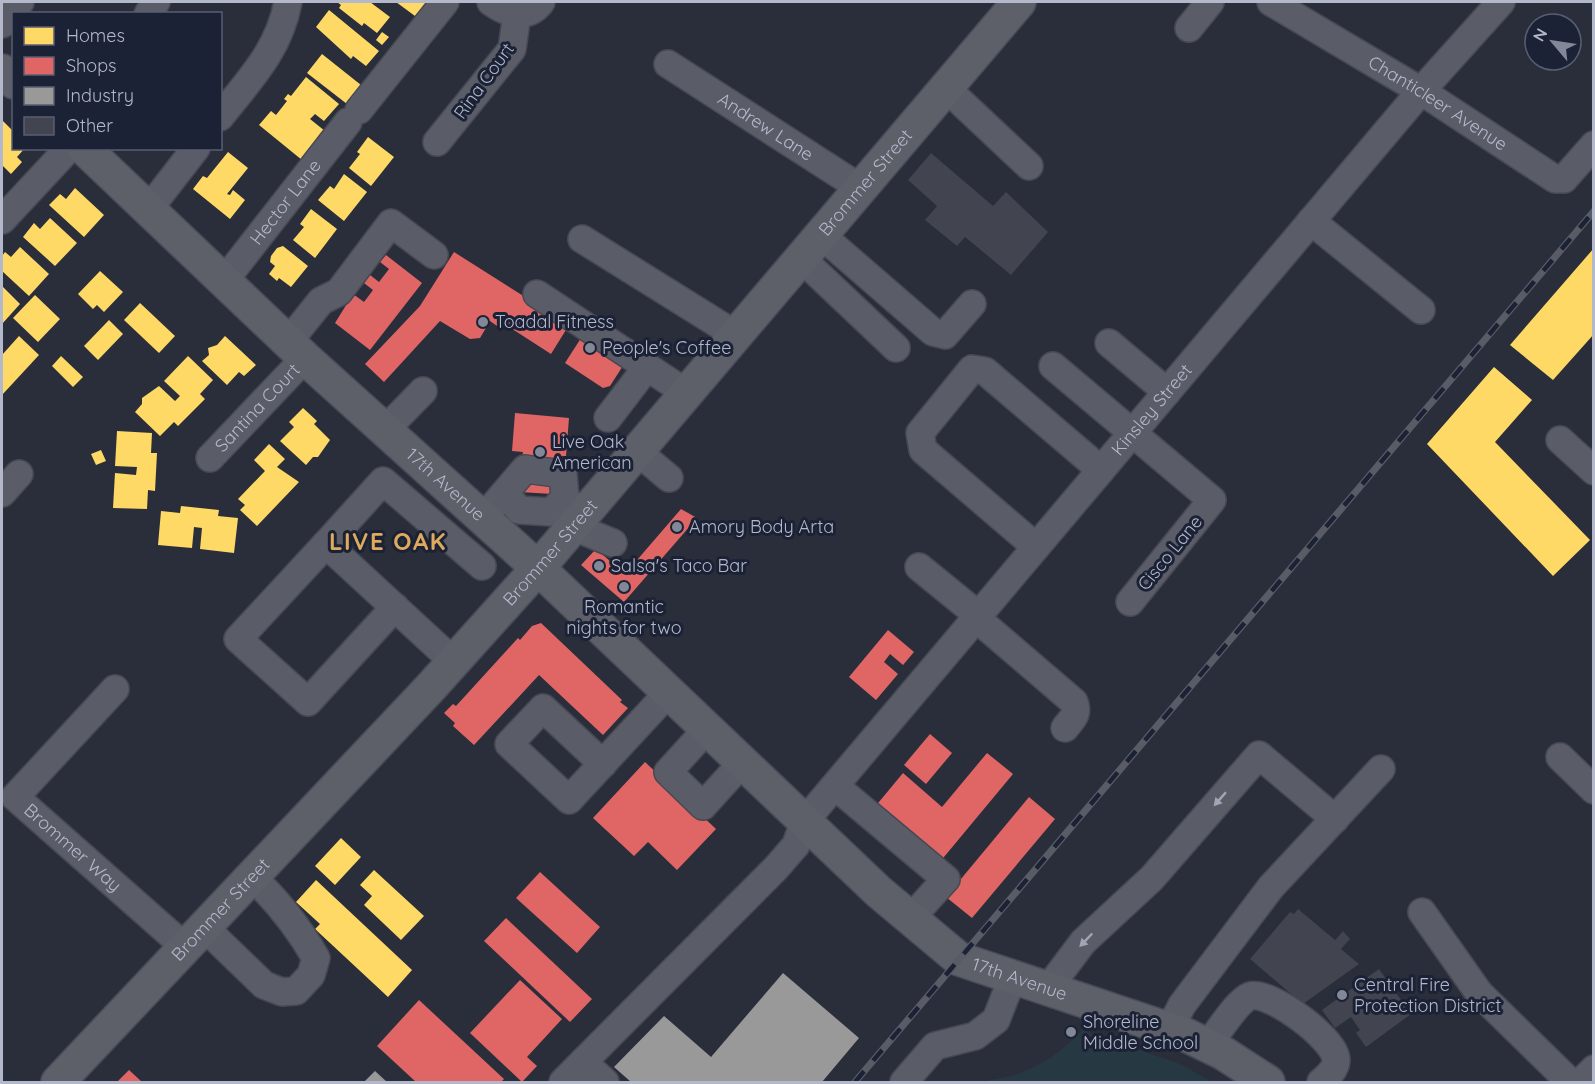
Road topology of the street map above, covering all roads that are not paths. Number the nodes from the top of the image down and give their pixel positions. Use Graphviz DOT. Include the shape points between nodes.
graph roads {
  1 [pos="20,2"];
  2 [pos="288,2"];
  3 [pos="445,2"];
  4 [pos="491,2"];
  5 [pos="541,2"];
  6 [pos="1019,2"];
  7 [pos="1210,2"];
  8 [pos="1271,2"];
  9 [pos="1501,2"];
  10 [pos="517,14"];
  11 [pos="2,24"];
  12 [pos="1189,28"];
  13 [pos="668,64"];
  14 [pos="946,88"];
  15 [pos="1421,92"];
  16 [pos="222,114"];
  17 [pos="437,142"];
  18 [pos="1593,145"];
  19 [pos="67,150"];
  20 [pos="86,150"];
  21 [pos="194,150"];
  22 [pos="1029,166"];
  23 [pos="861,189"];
  24 [pos="147,210"];
  25 [pos="2,220"];
  26 [pos="1311,221"];
  27 [pos="582,239"];
  28 [pos="811,247"];
  29 [pos="434,255"];
  30 [pos="224,281"];
  31 [pos="537,294"];
  32 [pos="972,304"];
  33 [pos="1422,310"];
  34 [pos="736,335"];
  35 [pos="1109,344"];
  36 [pos="896,348"];
  37 [pos="296,350"];
  38 [pos="1053,366"];
  39 [pos="647,367"];
  40 [pos="423,391"];
  41 [pos="1167,392"];
  42 [pos="688,394"];
  43 [pos="608,418"];
  44 [pos="385,430"];
  45 [pos="1132,434"];
  46 [pos="1560,440"];
  47 [pos="638,452"];
  48 [pos="210,458"];
  49 [pos="1101,470"];
  50 [pos="1593,471"];
  51 [pos="669,478"];
  52 [pos="505,493"];
  53 [pos="574,514"];
  54 [pos="483,518"];
  55 [pos="613,543"];
  56 [pos="326,544"];
  57 [pos="1036,547"];
  58 [pos="482,566"];
  59 [pos="920,567"];
  60 [pos="538,568"];
  61 [pos="1130,602"];
  62 [pos="395,607"];
  63 [pos="980,613"];
  64 [pos="454,662"];
  65 [pos="1069,678"];
  66 [pos="115,689"];
  67 [pos="668,693"];
  68 [pos="1065,728"];
  69 [pos="707,729"];
  70 [pos="1560,757"];
  71 [pos="742,763"];
  72 [pos="603,764"];
  73 [pos="1381,770"];
  74 [pos="836,786"];
  75 [pos="1593,790"];
  76 [pos="1335,819"];
  77 [pos="804,822"];
  78 [pos="252,877"];
  79 [pos="1422,912"];
  80 [pos="910,918"];
  81 [pos="195,938"];
  82 [pos="1012,979"];
  83 [pos="1047,990"];
  84 [pos="1168,1030"];
  85 [pos="1208,1046"];
  86 [pos="583,1062"];
  87 [pos="1582,1079"];
  88 [pos="58,1083"];
  89 [pos="563,1083"];
  90 [pos="605,1083"];
  91 [pos="904,1083"];
  92 [pos="1268,1083"];
  93 [pos="1321,1083"];
  1 -- 11 [label="street"];
  2 -- 16 [label="street" via="275,45"];
  3 -- 30 [label="street, Hector Lane"];
  4 -- 10 [label="street"];
  5 -- 10 [label="street" via="531,11"];
  6 -- 14 [label="main road, Brommer Street"];
  7 -- 12 [label="street"];
  8 -- 15 [label="street, Chanticleer Avenue"];
  9 -- 15 [label="street, Kinsley Street"];
  10 -- 17 [label="street, Rina Court" via="512,48"];
  13 -- 23 [label="street, Andrew Lane"];
  14 -- 22 [label="street"];
  14 -- 23 [label="main road, Brommer Street"];
  15 -- 18 [label="street, Chanticleer Avenue" via="1555,179 1564,179"];
  15 -- 26 [label="street, Kinsley Street"];
  19 -- 25 [label="street"];
  20 -- 24 [label="main road, 17th Avenue"];
  21 -- 24 [label="street"];
  23 -- 28 [label="main road, Brommer Street"];
  24 -- 30 [label="main road, 17th Avenue"];
  26 -- 33 [label="street"];
  26 -- 41 [label="street, Kinsley Street"];
  27 -- 34 [label="street"];
  28 -- 32 [label="street" via="933,332 945,335"];
  28 -- 34 [label="main road, Brommer Street"];
  28 -- 36 [label="street"];
  29 -- 37 [label="street, Santina Court" via="391,223 339,292 321,301"];
  30 -- 37 [label="main road, 17th Avenue"];
  31 -- 39 [label="street"];
  34 -- 42 [label="main road, Brommer Street"];
  35 -- 41 [label="street"];
  37 -- 44 [label="main road, 17th Avenue"];
  37 -- 48 [label="street, Santina Court"];
  38 -- 45 [label="street"];
  39 -- 42 [label="street"];
  39 -- 43 [label="street"];
  40 -- 44 [label="street"];
  41 -- 45 [label="street, Kinsley Street"];
  42 -- 47 [label="main road, Brommer Street"];
  44 -- 54 [label="main road, 17th Avenue"];
  45 -- 49 [label="street, Kinsley Street"];
  45 -- 61 [label="street, Cisco Lane" via="1212,500"];
  46 -- 50 [label="street"];
  47 -- 51 [label="street"];
  47 -- 53 [label="main road, Brommer Street"];
  49 -- 57 [label="street, Kinsley Street"];
  49 -- 57 [label="street" via="985,371 972,369 920,433 923,450"];
  52 -- 53 [label="street" via="519,510"];
  52 -- 53 [label="street" via="525,469 563,474"];
  52 -- 54 [label="street"];
  53 -- 55 [label="street"];
  53 -- 60 [label="main road, Brommer Street"];
  54 -- 60 [label="main road, 17th Avenue"];
  56 -- 58 [label="street" via="383,481"];
  56 -- 62 [label="street"];
  56 -- 62 [label="street" via="238,639 308,702"];
  57 -- 63 [label="street, Kinsley Street"];
  59 -- 63 [label="street"];
  60 -- 64 [label="main road, Brommer Street"];
  60 -- 67 [label="main road, 17th Avenue"];
  62 -- 64 [label="street"];
  63 -- 65 [label="street"];
  63 -- 68 [label="street" via="1074,702 1075,715"];
  63 -- 74 [label="street, Kinsley Street"];
  64 -- 78 [label="main road, Brommer Street"];
  66 -- 81 [label="street, Brommer Way" via="15,797"];
  67 -- 69 [label="main road, 17th Avenue"];
  67 -- 72 [label="street"];
  69 -- 71 [label="main road, 17th Avenue"];
  69 -- 71 [label="street" via="668,772 703,806"];
  70 -- 75 [label="street"];
  71 -- 77 [label="main road, 17th Avenue"];
  73 -- 76 [label="street"];
  74 -- 77 [label="street, Kinsley Street"];
  74 -- 80 [label="street" via="946,879"];
  76 -- 83 [label="street, one-way" via="1259,755 1152,878 1083,942"];
  76 -- 84 [label="street" via="1271,887 1182,1005"];
  77 -- 80 [label="main road, 17th Avenue"];
  77 -- 86 [label="street" via="796,844 776,868"];
  78 -- 81 [label="main road, Brommer Street"];
  78 -- 81 [label="street" via="275,898 303,935 316,958 311,975 296,991 282,993"];
  79 -- 87 [label="street" via="1479,993"];
  80 -- 82 [label="main road, 17th Avenue" via="959,959"];
  81 -- 88 [label="main road, Brommer Street"];
  82 -- 83 [label="main road, 17th Avenue"];
  82 -- 91 [label="street" via="996,1020 975,1036 935,1046"];
  83 -- 84 [label="main road, 17th Avenue"];
  84 -- 85 [label="main road, 17th Avenue"];
  85 -- 92 [label="main road, 17th Avenue"];
  85 -- 93 [label="street" via="1234,1011 1249,997 1257,996 1295,1014 1321,1034 1334,1051 1334,1068"];
  86 -- 89 [label="street"];
  86 -- 90 [label="street"];
}
